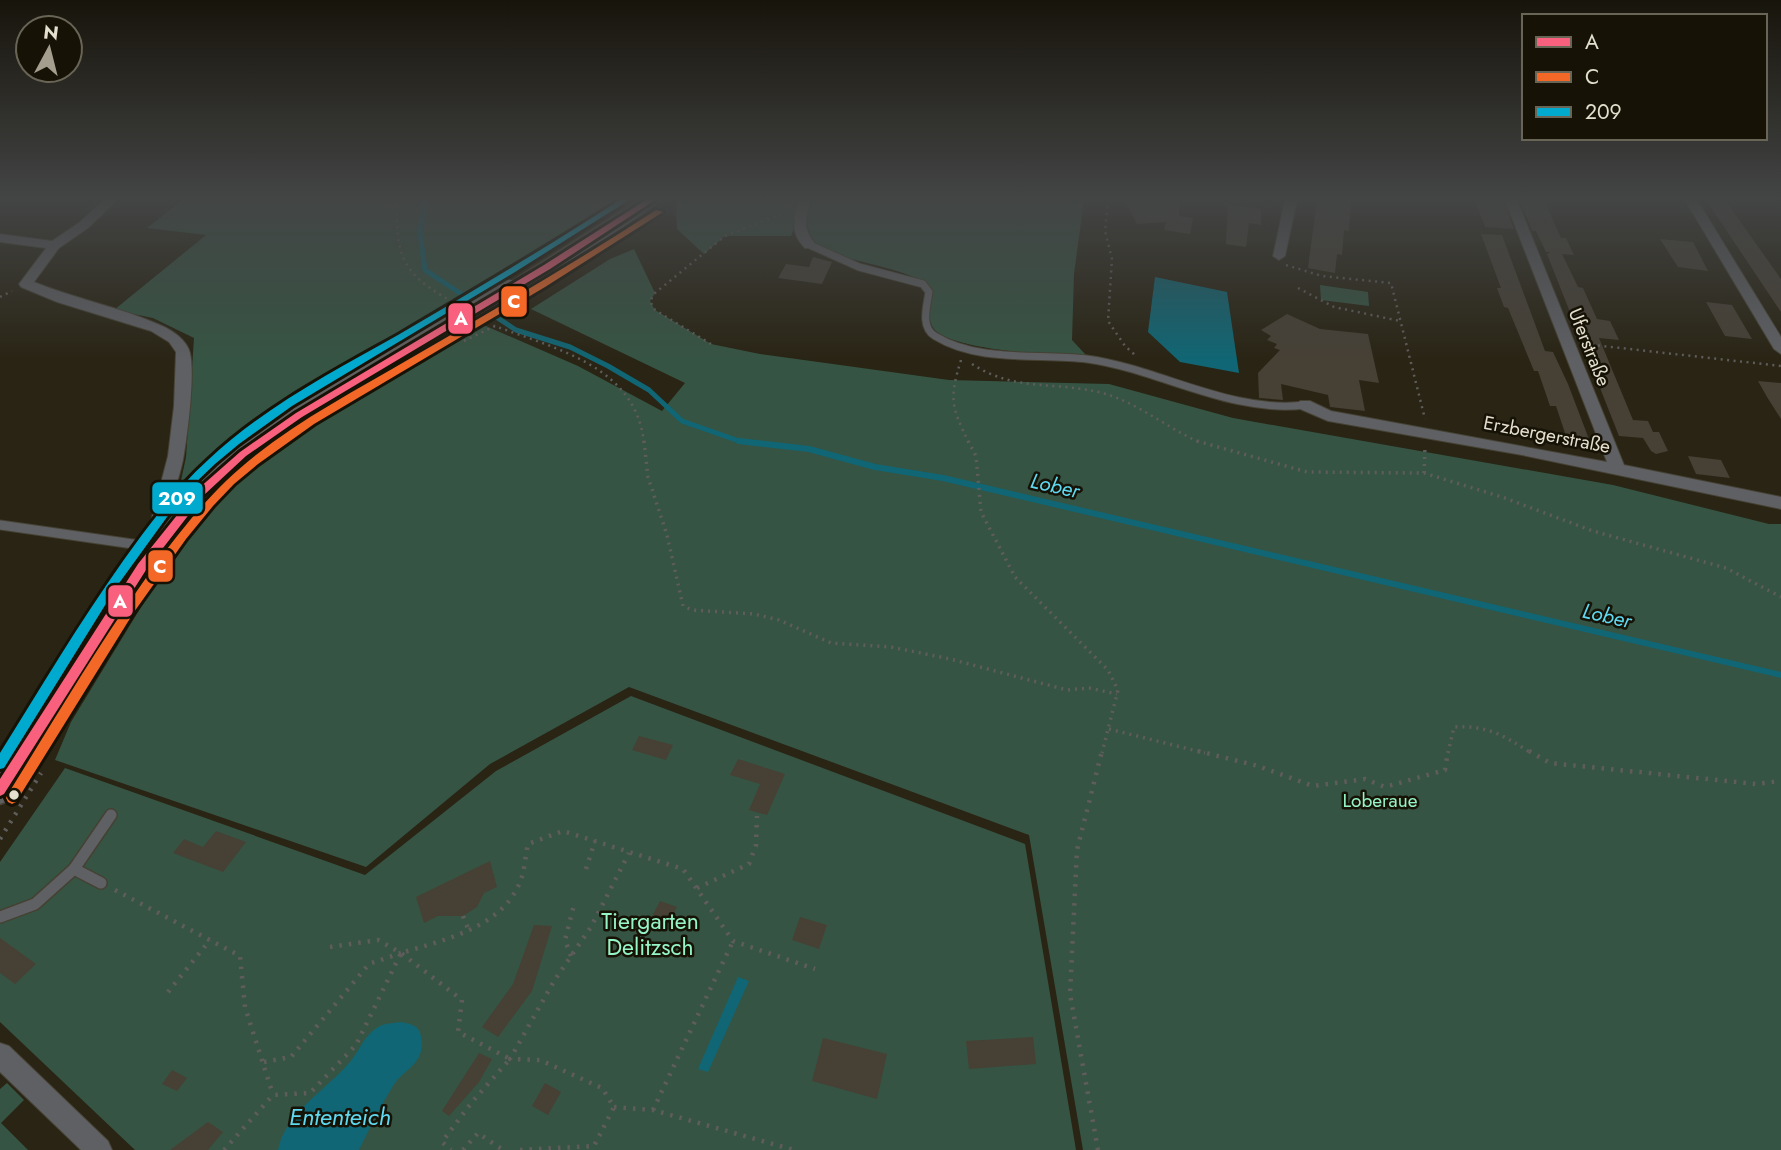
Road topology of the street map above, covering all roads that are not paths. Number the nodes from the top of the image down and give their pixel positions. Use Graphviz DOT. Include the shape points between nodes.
graph roads {
  1 [pos="48,254"];
  2 [pos="569,254"];
  3 [pos="829,254"];
  4 [pos="1532,254"];
  5 [pos="1723,254"];
  6 [pos="1781,349"];
  7 [pos="1305,405"];
  8 [pos="1617,468"];
  9 [pos="1781,503"];
  10 [pos="0,525"];
  11 [pos="159,542"];
  12 [pos="0,790"];
  13 [pos="111,815"];
  14 [pos="74,869"];
  15 [pos="101,883"];
  16 [pos="0,917"];
  17 [pos="0,1055"];
  18 [pos="99,1150"];
  1 -- 11 [label="street" via="26,284 156,328 174,339 183,352 176,456 159,521"];
  2 -- 11 [label="main road, bridge" via="424,338 243,454 201,492"];
  3 -- 7 [label="lane" via="859,267 923,284 929,292 926,326 933,335 958,344 1000,353 1104,362 1262,403"];
  4 -- 8 [label="street, Uferstraße"];
  5 -- 6 [label="street"];
  7 -- 8 [label="street, Erzbergerstraße" via="1328,416"];
  8 -- 9 [label="street, Erzbergerstraße"];
  10 -- 11 [label="lane"];
  11 -- 12 [label="main road"];
  13 -- 14 [label="lane"];
  14 -- 15 [label="lane"];
  14 -- 16 [label="lane" via="35,904"];
  17 -- 18 [label="street"];
}
